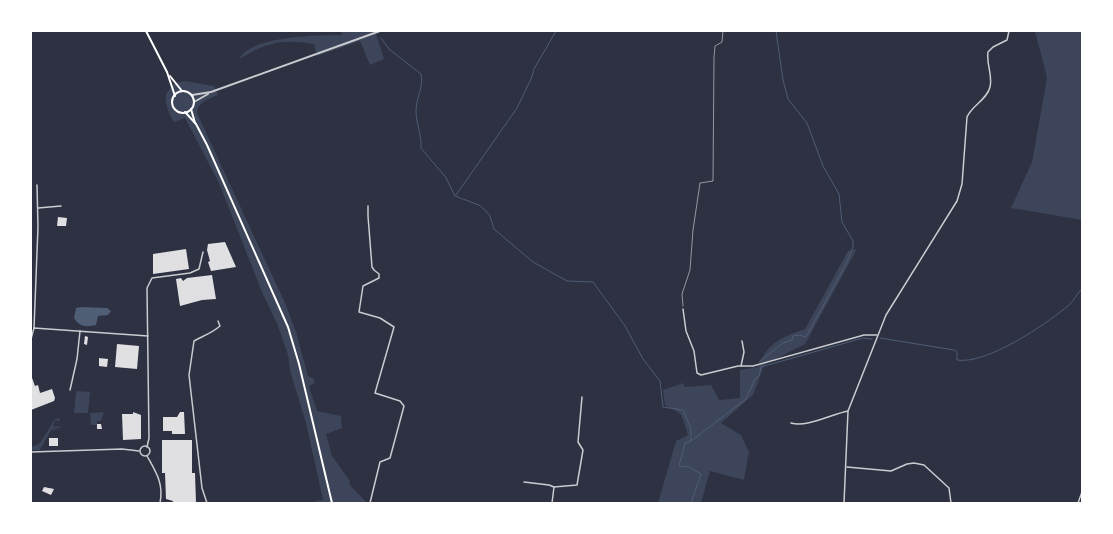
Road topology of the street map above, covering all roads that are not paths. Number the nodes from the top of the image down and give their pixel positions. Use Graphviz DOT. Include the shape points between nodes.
graph roads {
  1 [pos="146,31"];
  2 [pos="380,31"];
  3 [pos="1009,31"];
  4 [pos="167,72"];
  5 [pos="182,91"];
  6 [pos="211,92"];
  7 [pos="192,95"];
  8 [pos="175,96"];
  9 [pos="194,102"];
  10 [pos="191,109"];
  11 [pos="185,112"];
  12 [pos="196,124"];
  13 [pos="38,185"];
  14 [pos="61,206"];
  15 [pos="368,206"];
  16 [pos="38,208"];
  17 [pos="202,252"];
  18 [pos="683,309"];
  19 [pos="218,321"];
  20 [pos="34,328"];
  21 [pos="80,331"];
  22 [pos="877,334"];
  23 [pos="148,336"];
  24 [pos="31,338"];
  25 [pos="742,341"];
  26 [pos="741,366"];
  27 [pos="70,390"];
  28 [pos="582,397"];
  29 [pos="848,410"];
  30 [pos="791,423"];
  31 [pos="147,447"];
  32 [pos="140,451"];
  33 [pos="31,452"];
  34 [pos="147,456"];
  35 [pos="846,467"];
  36 [pos="524,482"];
  37 [pos="554,488"];
  38 [pos="1082,492"];
  39 [pos="160,503"];
  40 [pos="207,503"];
  41 [pos="332,503"];
  42 [pos="370,503"];
  43 [pos="552,503"];
  44 [pos="844,503"];
  45 [pos="950,503"];
  46 [pos="1078,503"];
  1 -- 4 [label="main road"];
  2 -- 6 [label="street"];
  3 -- 22 [label="street" via="1008,40 989,50 987,58 990,87 967,117 962,184 956,201"];
  4 -- 5 [label="main road"];
  4 -- 8 [label="main road"];
  5 -- 7 [label="main road"];
  5 -- 8 [label="main road"];
  6 -- 7 [label="street"];
  6 -- 9 [label="street"];
  7 -- 9 [label="main road"];
  8 -- 11 [label="main road" via="174,106 177,110"];
  9 -- 10 [label="main road"];
  10 -- 11 [label="main road"];
  10 -- 12 [label="main road"];
  11 -- 12 [label="main road"];
  12 -- 41 [label="main road" via="208,145 288,327"];
  13 -- 16 [label="street"];
  14 -- 16 [label="street"];
  15 -- 42 [label="street" via="372,266 379,274 379,278 363,286 359,312 380,318 394,327 376,393 400,401 404,406 390,458 380,462"];
  16 -- 20 [label="street"];
  17 -- 23 [label="street" via="199,269 190,274 152,278 147,288"];
  18 -- 26 [label="street" via="686,331 694,351 698,374"];
  19 -- 40 [label="street" via="219,327 194,341 189,369 199,464"];
  20 -- 21 [label="street"];
  20 -- 24 [label="street"];
  21 -- 23 [label="street"];
  21 -- 27 [label="street"];
  22 -- 26 [label="street" via="864,335 753,366"];
  22 -- 29 [label="street"];
  23 -- 31 [label="street"];
  25 -- 26 [label="street" via="744,352"];
  28 -- 37 [label="street" via="578,442 583,450 577,484"];
  29 -- 30 [label="street" via="797,425"];
  29 -- 35 [label="street"];
  31 -- 32 [label="street" via="142,447"];
  31 -- 34 [label="street" via="150,452"];
  32 -- 33 [label="street" via="122,449"];
  32 -- 34 [label="street" via="142,455"];
  34 -- 39 [label="street" via="160,479"];
  35 -- 44 [label="street"];
  35 -- 45 [label="street" via="891,471 907,464 924,465 949,488"];
  36 -- 37 [label="street"];
  37 -- 43 [label="street"];
  38 -- 46 [label="street"];
}
